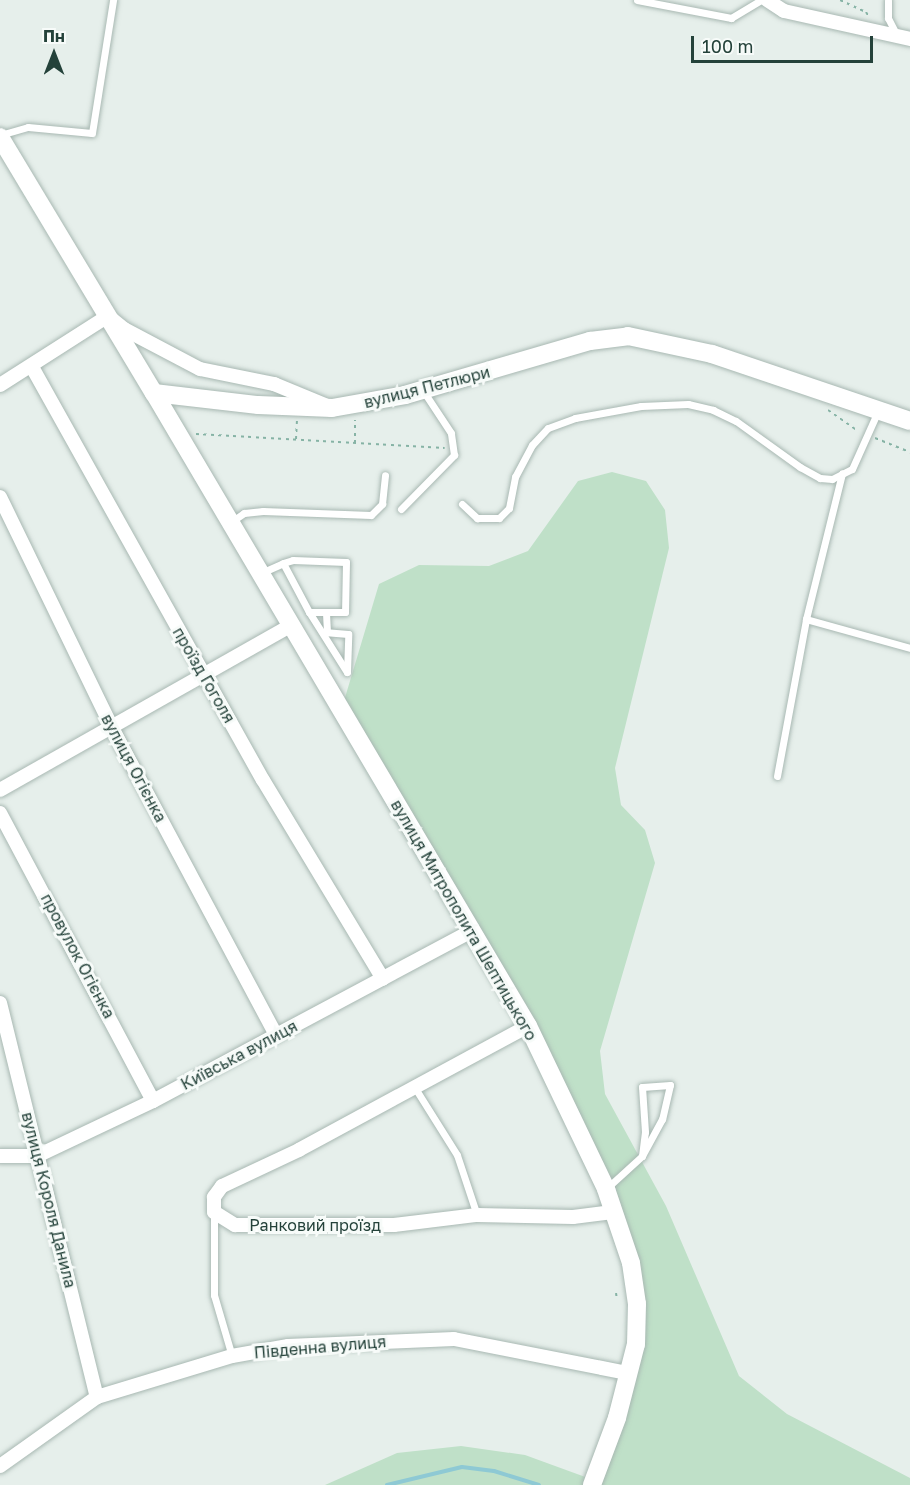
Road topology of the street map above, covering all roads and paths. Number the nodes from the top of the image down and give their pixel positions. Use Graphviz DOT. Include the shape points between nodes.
graph roads {
  1 [pos="113,0"];
  2 [pos="636,0"];
  3 [pos="761,0"];
  4 [pos="767,0"];
  5 [pos="840,0"];
  6 [pos="888,0"];
  7 [pos="876,31"];
  8 [pos="904,37"];
  9 [pos="0,136"];
  10 [pos="108,316"];
  11 [pos="32,367"];
  12 [pos="0,385"];
  13 [pos="423,390"];
  14 [pos="154,393"];
  15 [pos="823,406"];
  16 [pos="332,408"];
  17 [pos="877,413"];
  18 [pos="910,422"];
  19 [pos="178,433"];
  20 [pos="870,436"];
  21 [pos="455,449"];
  22 [pos="910,452"];
  23 [pos="842,473"];
  24 [pos="385,475"];
  25 [pos="0,497"];
  26 [pos="462,504"];
  27 [pos="400,509"];
  28 [pos="231,522"];
  29 [pos="283,563"];
  30 [pos="261,573"];
  31 [pos="309,612"];
  32 [pos="326,612"];
  33 [pos="806,619"];
  34 [pos="292,625"];
  35 [pos="910,648"];
  36 [pos="203,675"];
  37 [pos="111,726"];
  38 [pos="777,776"];
  39 [pos="0,790"];
  40 [pos="0,813"];
  41 [pos="472,931"];
  42 [pos="383,979"];
  43 [pos="0,1003"];
  44 [pos="528,1026"];
  45 [pos="276,1035"];
  46 [pos="415,1088"];
  47 [pos="153,1101"];
  48 [pos="0,1156"];
  49 [pos="37,1156"];
  50 [pos="642,1156"];
  51 [pos="606,1189"];
  52 [pos="214,1212"];
  53 [pos="613,1212"];
  54 [pos="477,1215"];
  55 [pos="232,1356"];
  56 [pos="628,1373"];
  57 [pos="97,1397"];
  58 [pos="0,1466"];
  59 [pos="592,1485"];
  1 -- 9 [label="lane" via="92,133 28,126"];
  2 -- 3 [label="lane" via="731,18"];
  4 -- 7 [label="street" via="784,11"];
  5 -- 7 [label="path" via="866,12"];
  6 -- 8 [label="lane" via="888,18"];
  7 -- 8 [label="street"];
  9 -- 10 [label="street"];
  10 -- 11 [label="street"];
  10 -- 14 [label="street"];
  10 -- 16 [label="street" via="124,329 201,369 274,384"];
  11 -- 12 [label="street"];
  11 -- 36 [label="street, проїзд Гоголя"];
  13 -- 16 [label="street, вулиця Петлюри"];
  13 -- 17 [label="street, вулиця Петлюри" via="590,341 628,336 712,354"];
  13 -- 21 [label="lane"];
  14 -- 16 [label="street, вулиця Петлюри" via="258,405"];
  14 -- 19 [label="street, вулиця Митрополита Шептицького"];
  15 -- 20 [label="path"];
  17 -- 18 [label="street, вулиця Петлюри"];
  17 -- 20 [label="lane"];
  19 -- 21 [label="path"];
  19 -- 28 [label="street, вулиця Митрополита Шептицького"];
  20 -- 22 [label="path"];
  20 -- 23 [label="lane" via="852,469"];
  21 -- 27 [label="lane" via="454,455"];
  23 -- 26 [label="lane" via="832,479 820,478 736,421 713,410 688,404 641,406 575,418 548,428 528,453 515,477 509,508 499,518 477,518"];
  23 -- 33 [label="lane"];
  24 -- 28 [label="lane" via="382,504 370,515 263,511 244,513"];
  25 -- 37 [label="street, вулиця Огієнка"];
  28 -- 30 [label="street, вулиця Митрополита Шептицького"];
  29 -- 30 [label="lane"];
  29 -- 31 [label="lane"];
  29 -- 32 [label="lane" via="346,562 345,612"];
  30 -- 34 [label="street, вулиця Митрополита Шептицького"];
  31 -- 32 [label="lane"];
  31 -- 32 [label="lane" via="347,672 348,634 327,632"];
  33 -- 35 [label="lane"];
  33 -- 38 [label="lane"];
  34 -- 36 [label="street"];
  34 -- 41 [label="street, вулиця Митрополита Шептицького"];
  36 -- 37 [label="street"];
  36 -- 42 [label="street, проїзд Гоголя"];
  37 -- 39 [label="street"];
  37 -- 45 [label="street, вулиця Огієнка"];
  40 -- 47 [label="street, провулок Огієнка"];
  41 -- 42 [label="street, Київська вулиця"];
  41 -- 44 [label="street, вулиця Митрополита Шептицького"];
  42 -- 45 [label="street, Київська вулиця"];
  43 -- 49 [label="street, вулиця Короля Данила"];
  44 -- 46 [label="street"];
  44 -- 51 [label="street, вулиця Митрополита Шептицького"];
  45 -- 47 [label="street, Київська вулиця"];
  46 -- 52 [label="street" via="222,1186 214,1197"];
  46 -- 54 [label="lane" via="457,1155"];
  47 -- 49 [label="street, Київська вулиця"];
  48 -- 49 [label="street, Київська вулиця"];
  49 -- 57 [label="street, вулиця Короля Данила"];
  50 -- 50 [label="lane" via="642,1087 669,1085 662,1119"];
  50 -- 51 [label="lane"];
  51 -- 53 [label="street, вулиця Митрополита Шептицького"];
  52 -- 54 [label="street, Ранковий проїзд" via="235,1225 394,1225"];
  52 -- 55 [label="lane" via="214,1295"];
  53 -- 54 [label="street, Ранковий проїзд" via="573,1217"];
  53 -- 56 [label="street, вулиця Митрополита Шептицького" via="631,1263 637,1304 636,1344"];
  55 -- 56 [label="street, Південна вулиця" via="288,1346 454,1339"];
  55 -- 57 [label="street, Південна вулиця"];
  56 -- 59 [label="street, вулиця Митрополита Шептицького" via="617,1418"];
  57 -- 58 [label="street, Південна вулиця"];
}
